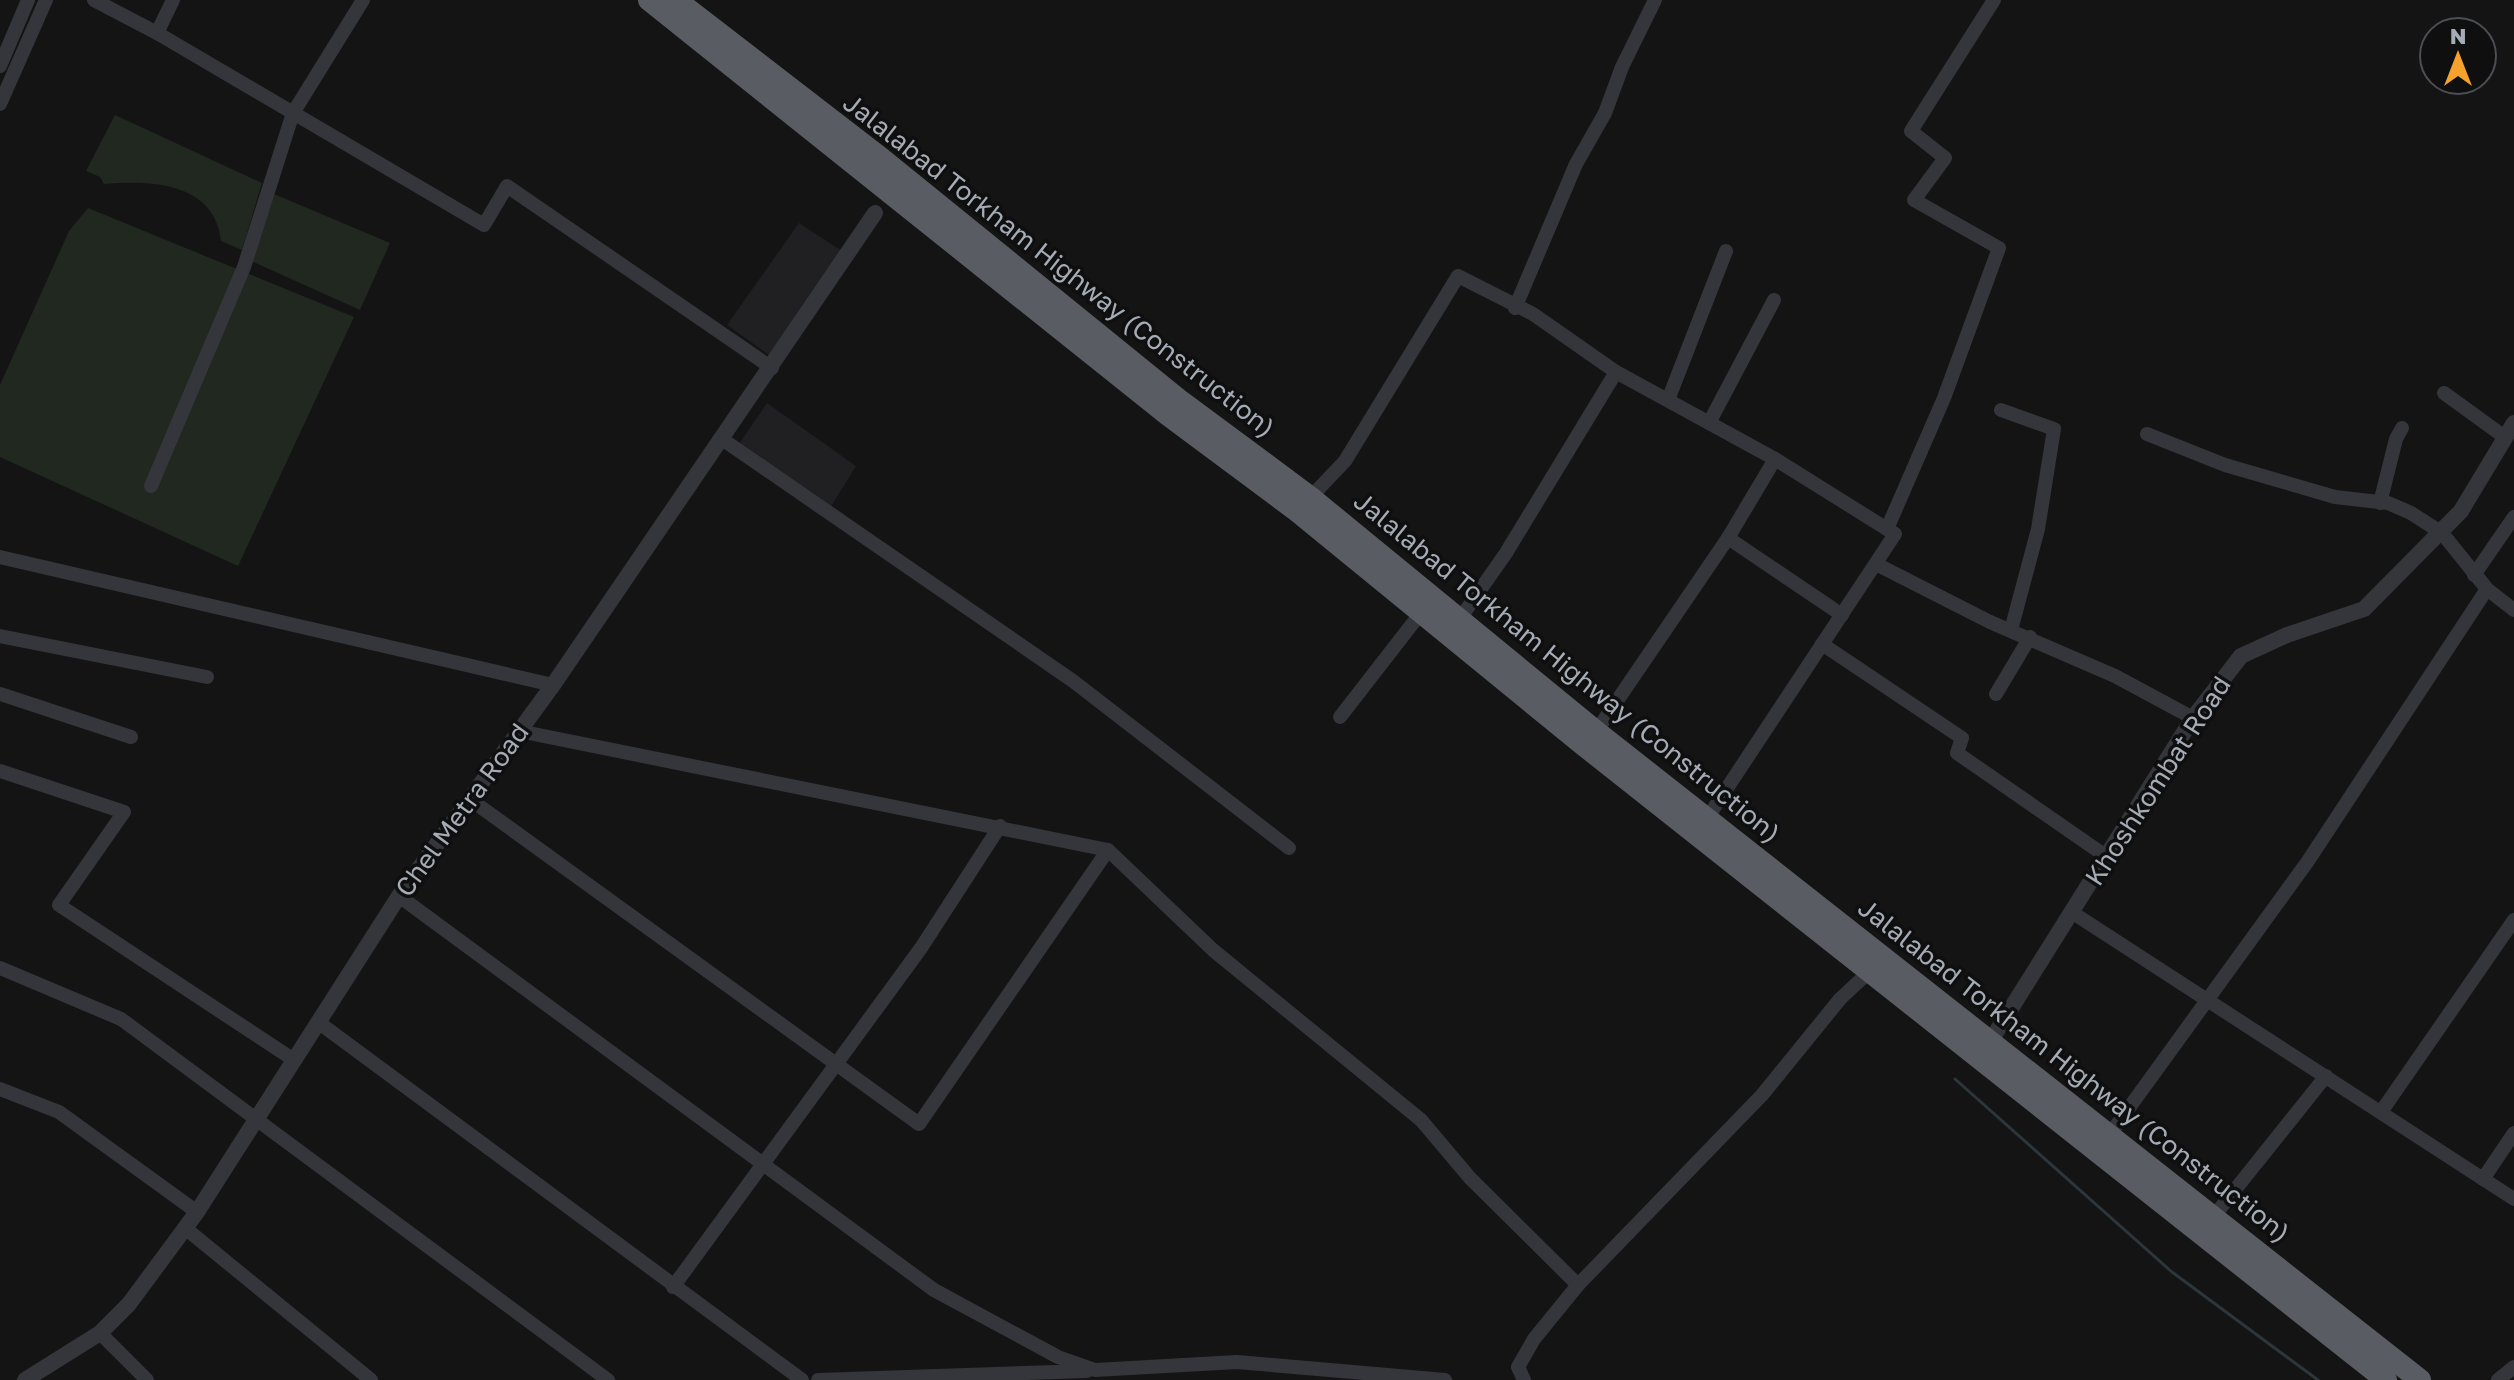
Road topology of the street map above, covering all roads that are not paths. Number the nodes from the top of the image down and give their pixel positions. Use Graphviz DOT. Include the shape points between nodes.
graph roads {
  1 [pos="28,0"];
  2 [pos="46,0"];
  3 [pos="94,0"];
  4 [pos="173,0"];
  5 [pos="363,0"];
  6 [pos="649,0"];
  7 [pos="676,0"];
  8 [pos="1655,0"];
  9 [pos="1994,0"];
  10 [pos="157,33"];
  11 [pos="0,66"];
  12 [pos="2,96"];
  13 [pos="293,113"];
  14 [pos="871,174"];
  15 [pos="912,208"];
  16 [pos="875,213"];
  17 [pos="1726,251"];
  18 [pos="1774,300"];
  19 [pos="1515,308"];
  20 [pos="772,368"];
  21 [pos="1616,372"];
  22 [pos="2444,393"];
  23 [pos="1668,400"];
  24 [pos="2001,410"];
  25 [pos="1709,423"];
  26 [pos="2402,428"];
  27 [pos="2510,431"];
  28 [pos="2147,434"];
  29 [pos="722,439"];
  30 [pos="1775,459"];
  31 [pos="151,486"];
  32 [pos="2380,503"];
  33 [pos="1304,504"];
  34 [pos="2514,517"];
  35 [pos="1887,529"];
  36 [pos="2442,533"];
  37 [pos="1728,538"];
  38 [pos="0,557"];
  39 [pos="1876,564"];
  40 [pos="2474,575"];
  41 [pos="2487,589"];
  42 [pos="2514,610"];
  43 [pos="1420,614"];
  44 [pos="1842,615"];
  45 [pos="1452,627"];
  46 [pos="2011,630"];
  47 [pos="0,636"];
  48 [pos="2030,637"];
  49 [pos="1822,644"];
  50 [pos="207,677"];
  51 [pos="553,685"];
  52 [pos="0,694"];
  53 [pos="1996,694"];
  54 [pos="1340,717"];
  55 [pos="2193,718"];
  56 [pos="519,731"];
  57 [pos="131,737"];
  58 [pos="1590,738"];
  59 [pos="0,771"];
  60 [pos="1620,773"];
  61 [pos="1660,782"];
  62 [pos="471,800"];
  63 [pos="1702,825"];
  64 [pos="1000,826"];
  65 [pos="1289,848"];
  66 [pos="1108,850"];
  67 [pos="2107,857"];
  68 [pos="399,896"];
  69 [pos="2073,913"];
  70 [pos="2514,920"];
  71 [pos="0,968"];
  72 [pos="1870,971"];
  73 [pos="2206,998"];
  74 [pos="318,1022"];
  75 [pos="1986,1049"];
  76 [pos="294,1060"];
  77 [pos="838,1063"];
  78 [pos="2326,1076"];
  79 [pos="0,1089"];
  80 [pos="2381,1112"];
  81 [pos="258,1121"];
  82 [pos="2514,1133"];
  83 [pos="2103,1143"];
  84 [pos="761,1166"];
  85 [pos="2483,1179"];
  86 [pos="2514,1199"];
  87 [pos="197,1212"];
  88 [pos="2207,1226"];
  89 [pos="185,1228"];
  90 [pos="1578,1285"];
  91 [pos="673,1287"];
  92 [pos="100,1333"];
  93 [pos="2375,1345"];
  94 [pos="2514,1367"];
  95 [pos="1095,1370"];
  96 [pos="25,1380"];
  97 [pos="147,1380"];
  98 [pos="371,1380"];
  99 [pos="608,1380"];
  100 [pos="802,1380"];
  101 [pos="818,1380"];
  102 [pos="1445,1380"];
  103 [pos="1524,1380"];
  104 [pos="2388,1380"];
  105 [pos="2420,1380"];
  106 [pos="2498,1380"];
  1 -- 11 [label="street"];
  2 -- 12 [label="street"];
  3 -- 10 [label="street"];
  4 -- 10 [label="street"];
  5 -- 13 [label="street"];
  6 -- 14 [label="highway"];
  7 -- 33 [label="highway, Jalalabad Torkham Highway (Construction)" via="882,159"];
  8 -- 19 [label="street" via="1576,164"];
  9 -- 35 [label="street" via="1911,131 1945,158 1914,200 1999,248 1944,398"];
  10 -- 13 [label="street"];
  13 -- 20 [label="street" via="484,225 507,186"];
  13 -- 31 [label="street" via="244,267"];
  14 -- 15 [label="highway"];
  14 -- 16 [label="street"];
  15 -- 16 [label="street"];
  15 -- 33 [label="highway" via="1168,415"];
  16 -- 20 [label="street, Chel Metra Road"];
  17 -- 23 [label="street"];
  18 -- 25 [label="street"];
  19 -- 21 [label="street" via="1533,314"];
  19 -- 33 [label="street" via="1458,276 1345,461"];
  20 -- 29 [label="street, Chel Metra Road"];
  21 -- 23 [label="street"];
  21 -- 45 [label="street"];
  22 -- 27 [label="street"];
  23 -- 25 [label="street"];
  24 -- 46 [label="street" via="2054,429 2038,529"];
  25 -- 30 [label="street"];
  26 -- 32 [label="street"];
  27 -- 36 [label="street, Khoshkombat Road"];
  28 -- 32 [label="street" via="2239,469 2335,497"];
  29 -- 51 [label="street, Chel Metra Road"];
  29 -- 65 [label="street" via="1073,681"];
  30 -- 35 [label="street"];
  30 -- 37 [label="street"];
  32 -- 36 [label="street" via="2411,513"];
  33 -- 43 [label="highway"];
  33 -- 45 [label="highway, Jalalabad Torkham Highway (Construction)"];
  34 -- 40 [label="street"];
  35 -- 39 [label="street" via="1895,534"];
  36 -- 40 [label="street"];
  36 -- 55 [label="street, Khoshkombat Road" via="2364,609 2241,656"];
  37 -- 44 [label="street"];
  37 -- 58 [label="street"];
  38 -- 51 [label="street"];
  39 -- 44 [label="street"];
  39 -- 46 [label="street"];
  40 -- 41 [label="street"];
  41 -- 42 [label="street"];
  41 -- 73 [label="street" via="2308,861"];
  43 -- 45 [label="highway"];
  43 -- 54 [label="street"];
  44 -- 49 [label="street"];
  45 -- 58 [label="highway, Jalalabad Torkham Highway (Construction)"];
  46 -- 48 [label="street"];
  47 -- 50 [label="street"];
  48 -- 53 [label="street"];
  48 -- 55 [label="street"];
  49 -- 63 [label="street"];
  49 -- 67 [label="street" via="1962,738 1957,753"];
  51 -- 56 [label="street, Chel Metra Road"];
  52 -- 57 [label="street"];
  55 -- 67 [label="street, Khoshkombat Road"];
  56 -- 62 [label="street, Chel Metra Road"];
  56 -- 64 [label="street"];
  58 -- 60 [label="highway"];
  58 -- 61 [label="highway, Jalalabad Torkham Highway (Construction)"];
  59 -- 76 [label="street" via="124,812 59,905"];
  60 -- 61 [label="highway"];
  60 -- 63 [label="highway"];
  61 -- 63 [label="highway, Jalalabad Torkham Highway (Construction)"];
  62 -- 68 [label="street, Chel Metra Road"];
  62 -- 77 [label="street"];
  63 -- 72 [label="highway"];
  63 -- 75 [label="highway, Jalalabad Torkham Highway (Construction)"];
  64 -- 66 [label="street"];
  64 -- 77 [label="street"];
  66 -- 77 [label="street" via="919,1124"];
  66 -- 90 [label="street" via="1213,950 1421,1120 1470,1178"];
  67 -- 69 [label="street, Khoshkombat Road"];
  68 -- 74 [label="street, Chel Metra Road"];
  68 -- 84 [label="street"];
  69 -- 73 [label="street"];
  69 -- 75 [label="street, Khoshkombat Road"];
  70 -- 80 [label="street"];
  71 -- 81 [label="street" via="121,1019"];
  72 -- 75 [label="highway"];
  72 -- 90 [label="street" via="1840,999 1762,1095"];
  73 -- 78 [label="street"];
  73 -- 83 [label="street"];
  74 -- 76 [label="street, Chel Metra Road"];
  74 -- 91 [label="street"];
  75 -- 83 [label="highway"];
  76 -- 81 [label="street, Chel Metra Road"];
  77 -- 84 [label="street"];
  78 -- 80 [label="street"];
  78 -- 88 [label="street"];
  79 -- 87 [label="street" via="59,1112"];
  80 -- 85 [label="street"];
  81 -- 87 [label="street, Chel Metra Road"];
  81 -- 99 [label="street"];
  82 -- 85 [label="street"];
  83 -- 88 [label="highway"];
  84 -- 91 [label="street"];
  84 -- 95 [label="street" via="934,1290 1058,1357"];
  85 -- 86 [label="street"];
  87 -- 89 [label="street, Chel Metra Road"];
  88 -- 93 [label="highway, Jalalabad Torkham Highway (Construction)"];
  88 -- 104 [label="highway"];
  89 -- 92 [label="street, Chel Metra Road" via="129,1304"];
  89 -- 98 [label="street"];
  90 -- 103 [label="street" via="1518,1367"];
  91 -- 100 [label="street"];
  92 -- 96 [label="street, Chel Metra Road"];
  92 -- 97 [label="street"];
  93 -- 104 [label="highway"];
  93 -- 105 [label="highway, Jalalabad Torkham Highway (Construction)"];
  94 -- 106 [label="street"];
  95 -- 101 [label="street"];
  95 -- 102 [label="street" via="1237,1362"];
}
